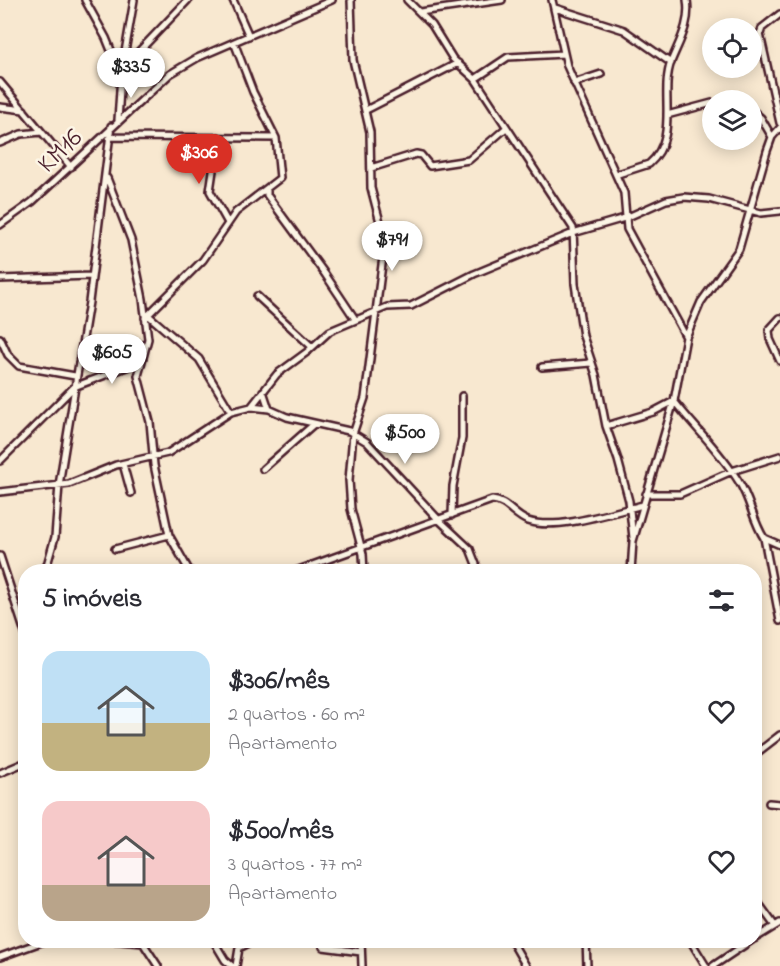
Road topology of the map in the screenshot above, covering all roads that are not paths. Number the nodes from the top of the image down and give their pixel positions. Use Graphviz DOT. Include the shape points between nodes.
graph roads {
  1 [pos="85,0"];
  2 [pos="134,0"];
  3 [pos="188,0"];
  4 [pos="233,0"];
  5 [pos="332,0"];
  6 [pos="351,0"];
  7 [pos="407,0"];
  8 [pos="502,0"];
  9 [pos="552,0"];
  10 [pos="687,0"];
  11 [pos="555,8"];
  12 [pos="420,12"];
  13 [pos="780,14"];
  14 [pos="249,36"];
  15 [pos="234,42"];
  16 [pos="564,54"];
  17 [pos="458,63"];
  18 [pos="671,63"];
  19 [pos="124,67"];
  20 [pos="601,74"];
  21 [pos="121,75"];
  22 [pos="475,79"];
  23 [pos="0,82"];
  24 [pos="574,83"];
  25 [pos="702,106"];
  26 [pos="0,107"];
  27 [pos="24,110"];
  28 [pos="366,110"];
  29 [pos="667,115"];
  30 [pos="762,120"];
  31 [pos="118,121"];
  32 [pos="780,123"];
  33 [pos="111,126"];
  34 [pos="506,128"];
  35 [pos="780,128"];
  36 [pos="42,132"];
  37 [pos="110,136"];
  38 [pos="218,137"];
  39 [pos="772,137"];
  40 [pos="276,138"];
  41 [pos="0,143"];
  42 [pos="71,167"];
  43 [pos="370,168"];
  44 [pos="618,174"];
  45 [pos="106,177"];
  46 [pos="267,188"];
  47 [pos="259,193"];
  48 [pos="267,195"];
  49 [pos="750,209"];
  50 [pos="780,211"];
  51 [pos="628,217"];
  52 [pos="228,223"];
  53 [pos="0,225"];
  54 [pos="573,233"];
  55 [pos="93,276"];
  56 [pos="0,279"];
  57 [pos="257,296"];
  58 [pos="378,298"];
  59 [pos="387,308"];
  60 [pos="376,313"];
  61 [pos="147,316"];
  62 [pos="780,318"];
  63 [pos="355,319"];
  64 [pos="686,337"];
  65 [pos="0,338"];
  66 [pos="312,347"];
  67 [pos="142,361"];
  68 [pos="780,361"];
  69 [pos="591,363"];
  70 [pos="542,367"];
  71 [pos="75,376"];
  72 [pos="74,387"];
  73 [pos="263,391"];
  74 [pos="462,396"];
  75 [pos="674,401"];
  76 [pos="250,407"];
  77 [pos="269,409"];
  78 [pos="231,412"];
  79 [pos="314,424"];
  80 [pos="606,426"];
  81 [pos="353,434"];
  82 [pos="780,456"];
  83 [pos="155,458"];
  84 [pos="0,461"];
  85 [pos="123,464"];
  86 [pos="263,469"];
  87 [pos="732,471"];
  88 [pos="59,485"];
  89 [pos="0,492"];
  90 [pos="130,493"];
  91 [pos="646,494"];
  92 [pos="643,505"];
  93 [pos="630,508"];
  94 [pos="452,515"];
  95 [pos="438,519"];
  96 [pos="169,535"];
  97 [pos="764,538"];
  98 [pos="633,542"];
  99 [pos="780,545"];
  100 [pos="115,549"];
  101 [pos="360,549"];
  102 [pos="0,556"];
  103 [pos="48,564"];
  104 [pos="185,564"];
  105 [pos="316,564"];
  106 [pos="363,564"];
  107 [pos="476,564"];
  108 [pos="632,564"];
  109 [pos="18,611"];
  110 [pos="780,621"];
  111 [pos="780,735"];
  112 [pos="762,749"];
  113 [pos="18,765"];
  114 [pos="0,773"];
  115 [pos="769,803"];
  116 [pos="780,804"];
  117 [pos="762,906"];
  118 [pos="777,924"];
  119 [pos="762,934"];
  120 [pos="25,948"];
  121 [pos="146,948"];
  122 [pos="219,948"];
  123 [pos="238,948"];
  124 [pos="331,948"];
  125 [pos="361,948"];
  126 [pos="516,948"];
  127 [pos="586,948"];
  128 [pos="695,948"];
  129 [pos="741,948"];
  130 [pos="361,952"];
  131 [pos="0,957"];
  132 [pos="158,966"];
  133 [pos="234,966"];
  134 [pos="362,966"];
  135 [pos="526,966"];
  136 [pos="587,966"];
  137 [pos="706,966"];
  138 [pos="713,966"];
  1 -- 21 [label="street"];
  2 -- 19 [label="street"];
  3 -- 19 [label="street"];
  4 -- 14 [label="street"];
  5 -- 14 [label="street, KM16"];
  6 -- 28 [label="street" via="353,60"];
  7 -- 12 [label="street"];
  8 -- 12 [label="street"];
  9 -- 11 [label="street"];
  10 -- 18 [label="street" via="682,38"];
  11 -- 16 [label="street"];
  11 -- 18 [label="street" via="624,30"];
  12 -- 17 [label="street"];
  13 -- 32 [label="street" via="760,34"];
  14 -- 15 [label="street, KM16"];
  15 -- 31 [label="street, KM16" via="170,74"];
  15 -- 40 [label="street"];
  16 -- 22 [label="street" via="508,57"];
  16 -- 24 [label="street"];
  17 -- 22 [label="street"];
  17 -- 28 [label="street"];
  18 -- 29 [label="street"];
  19 -- 21 [label="street"];
  20 -- 24 [label="street"];
  21 -- 31 [label="street"];
  22 -- 34 [label="street"];
  23 -- 27 [label="street"];
  24 -- 44 [label="street"];
  25 -- 29 [label="street"];
  26 -- 27 [label="street"];
  27 -- 36 [label="street"];
  28 -- 43 [label="street"];
  29 -- 44 [label="street" via="667,129 653,161"];
  30 -- 39 [label="street"];
  31 -- 33 [label="street, KM16"];
  33 -- 37 [label="street"];
  33 -- 42 [label="street, KM16"];
  34 -- 43 [label="street" via="463,162 430,166 416,154"];
  34 -- 54 [label="street" via="569,221"];
  35 -- 39 [label="street"];
  36 -- 41 [label="street" via="21,134"];
  36 -- 42 [label="street"];
  37 -- 38 [label="street"];
  37 -- 45 [label="street"];
  38 -- 40 [label="street"];
  38 -- 52 [label="street" via="210,191"];
  39 -- 49 [label="street"];
  40 -- 46 [label="street" via="280,178"];
  42 -- 53 [label="street, KM16"];
  43 -- 58 [label="street" via="372,195 385,238"];
  44 -- 51 [label="street"];
  45 -- 55 [label="street"];
  45 -- 61 [label="street" via="131,240"];
  46 -- 47 [label="street"];
  46 -- 48 [label="street"];
  47 -- 48 [label="street"];
  47 -- 52 [label="street" via="242,205"];
  48 -- 63 [label="street"];
  49 -- 50 [label="street" via="761,213"];
  49 -- 51 [label="street" via="684,197 666,200"];
  49 -- 64 [label="street" via="739,249 701,302"];
  51 -- 54 [label="street"];
  51 -- 64 [label="street" via="631,239"];
  52 -- 61 [label="street" via="203,260"];
  54 -- 59 [label="street" via="474,274 411,306"];
  54 -- 69 [label="street" via="575,284"];
  55 -- 56 [label="street"];
  55 -- 71 [label="street"];
  57 -- 66 [label="street"];
  58 -- 59 [label="street"];
  58 -- 60 [label="street"];
  59 -- 60 [label="street"];
  60 -- 63 [label="street"];
  60 -- 81 [label="street" via="365,398"];
  61 -- 67 [label="street" via="148,339"];
  61 -- 78 [label="street" via="199,359"];
  62 -- 68 [label="street" via="769,330"];
  63 -- 66 [label="street" via="330,331"];
  64 -- 75 [label="street"];
  65 -- 71 [label="street" via="19,366"];
  66 -- 73 [label="street" via="277,374"];
  67 -- 72 [label="street"];
  67 -- 83 [label="street" via="139,385"];
  69 -- 70 [label="street"];
  69 -- 80 [label="street"];
  71 -- 72 [label="street"];
  72 -- 84 [label="street"];
  72 -- 88 [label="street"];
  73 -- 76 [label="street"];
  73 -- 77 [label="street"];
  74 -- 94 [label="street" via="462,438"];
  75 -- 80 [label="street" via="653,412"];
  75 -- 87 [label="street"];
  75 -- 91 [label="street"];
  76 -- 77 [label="street"];
  76 -- 78 [label="street"];
  77 -- 79 [label="street"];
  78 -- 83 [label="street" via="178,449"];
  79 -- 81 [label="street"];
  79 -- 86 [label="street"];
  80 -- 93 [label="street"];
  81 -- 95 [label="street" via="367,442"];
  81 -- 101 [label="street" via="350,496"];
  82 -- 87 [label="street"];
  83 -- 85 [label="street"];
  83 -- 96 [label="street"];
  85 -- 88 [label="street"];
  85 -- 90 [label="street"];
  87 -- 91 [label="street" via="680,494"];
  87 -- 97 [label="street" via="747,495"];
  88 -- 89 [label="street"];
  88 -- 103 [label="street" via="56,537"];
  91 -- 92 [label="street"];
  92 -- 93 [label="street"];
  92 -- 98 [label="street"];
  93 -- 94 [label="street" via="590,519 535,522 492,500"];
  93 -- 98 [label="street"];
  94 -- 95 [label="street"];
  95 -- 101 [label="street"];
  95 -- 107 [label="street" via="470,549"];
  96 -- 100 [label="street"];
  96 -- 104 [label="street"];
  97 -- 99 [label="street"];
  97 -- 110 [label="street"];
  98 -- 108 [label="street"];
  101 -- 105 [label="street"];
  101 -- 106 [label="street"];
  102 -- 109 [label="street"];
  111 -- 112 [label="street"];
  113 -- 114 [label="street"];
  115 -- 116 [label="street"];
  117 -- 118 [label="street"];
  118 -- 119 [label="street"];
  120 -- 131 [label="street"];
  121 -- 132 [label="street"];
  122 -- 133 [label="street"];
  123 -- 133 [label="street"];
  124 -- 130 [label="street"];
  125 -- 130 [label="street"];
  126 -- 135 [label="street"];
  127 -- 136 [label="street"];
  128 -- 137 [label="street"];
  129 -- 138 [label="street"];
  130 -- 134 [label="street"];
}
